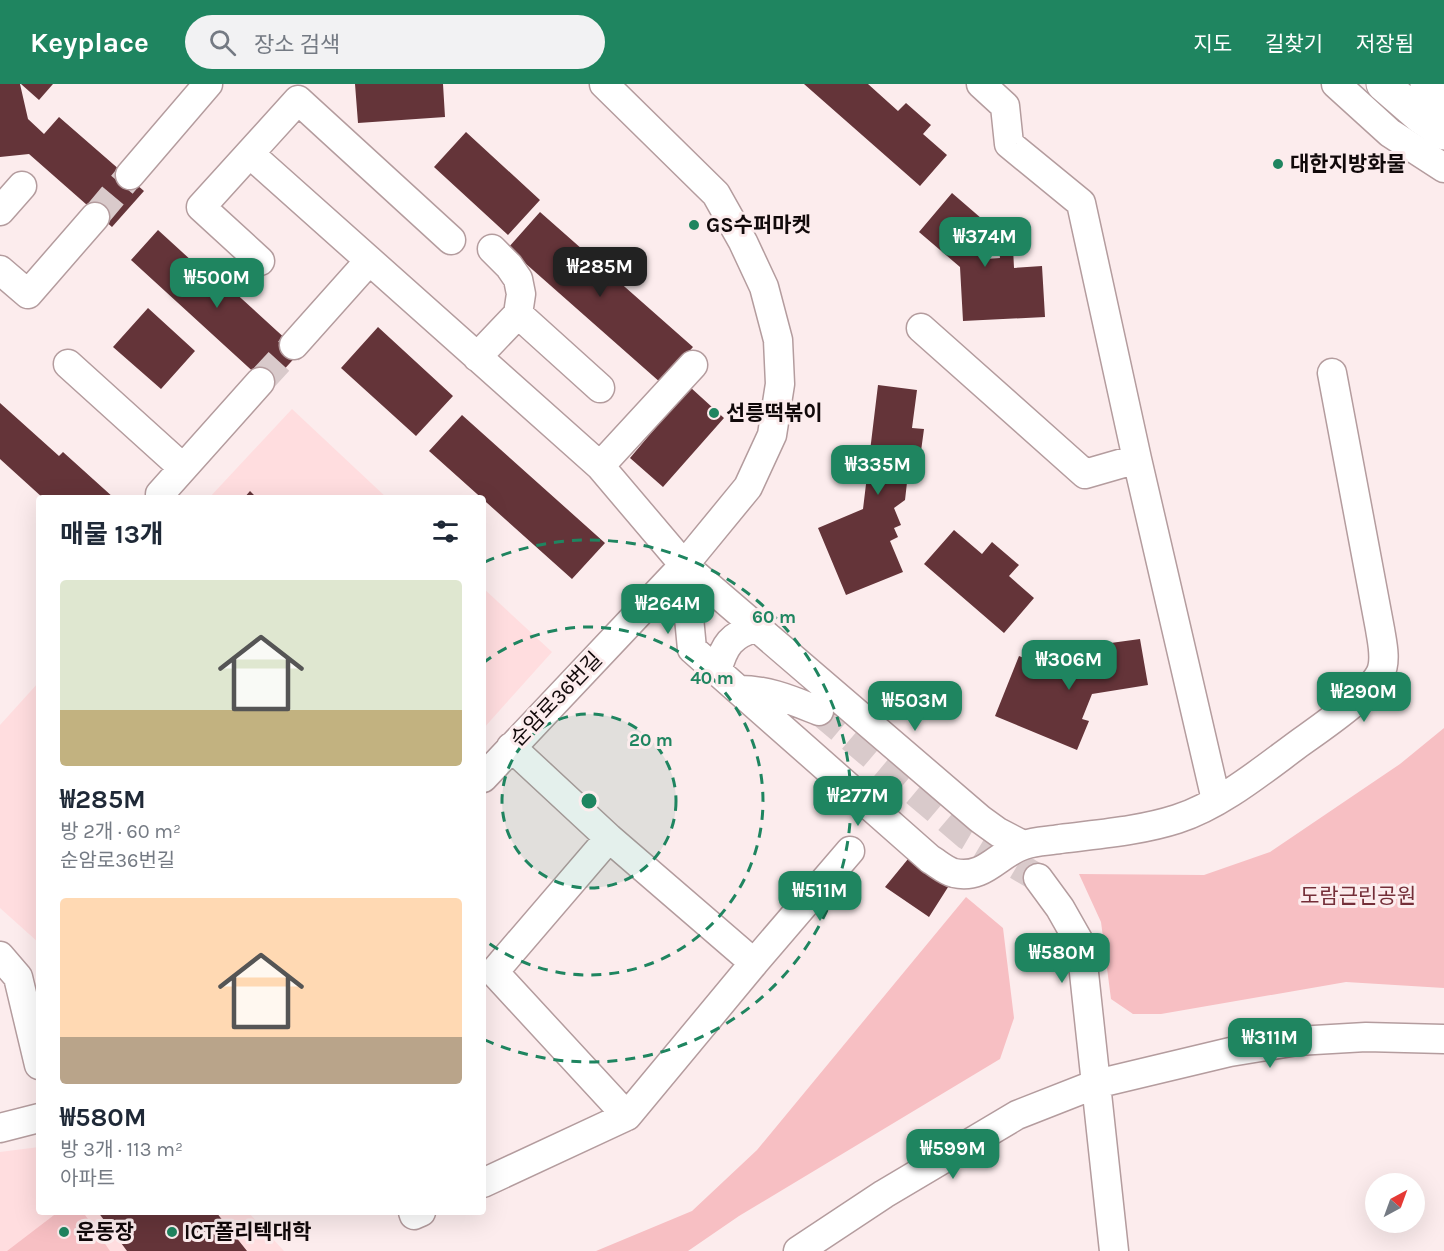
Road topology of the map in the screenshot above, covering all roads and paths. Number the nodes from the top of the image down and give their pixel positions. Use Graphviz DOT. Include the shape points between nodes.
graph roads {
  1 [pos="208,84"];
  2 [pos="604,84"];
  3 [pos="981,84"];
  4 [pos="1336,84"];
  5 [pos="1383,84"];
  6 [pos="1427,84"];
  7 [pos="1444,98"];
  8 [pos="1444,133"];
  9 [pos="250,154"];
  10 [pos="1444,168"];
  11 [pos="130,175"];
  12 [pos="22,186"];
  13 [pos="0,211"];
  14 [pos="95,217"];
  15 [pos="451,240"];
  16 [pos="492,249"];
  17 [pos="260,261"];
  18 [pos="369,261"];
  19 [pos="0,270"];
  20 [pos="518,314"];
  21 [pos="921,328"];
  22 [pos="294,345"];
  23 [pos="477,357"];
  24 [pos="68,364"];
  25 [pos="693,365"];
  26 [pos="1332,373"];
  27 [pos="260,382"];
  28 [pos="600,388"];
  29 [pos="1137,459"];
  30 [pos="600,466"];
  31 [pos="183,468"];
  32 [pos="160,494"];
  33 [pos="684,565"];
  34 [pos="757,627"];
  35 [pos="785,650"];
  36 [pos="717,671"];
  37 [pos="739,690"];
  38 [pos="510,747"];
  39 [pos="486,775"];
  40 [pos="1216,800"];
  41 [pos="609,838"];
  42 [pos="1023,845"];
  43 [pos="850,851"];
  44 [pos="1038,878"];
  45 [pos="0,956"];
  46 [pos="754,963"];
  47 [pos="1444,1039"];
  48 [pos="36,1052"];
  49 [pos="1096,1084"];
  50 [pos="627,1116"];
  51 [pos="36,1119"];
  52 [pos="0,1128"];
  53 [pos="486,1182"];
  54 [pos="798,1251"];
  55 [pos="1114,1251"];
  1 -- 11 [label="street"];
  2 -- 33 [label="street, 순암로36번길" via="716,194 764,287 778,340 780,384 772,435 748,487"];
  3 -- 29 [label="street" via="1005,106 1009,144 1081,203"];
  4 -- 10 [label="street" via="1390,133"];
  5 -- 8 [label="main road"];
  6 -- 7 [label="main road"];
  9 -- 15 [label="street" via="298,100"];
  9 -- 17 [label="street" via="201,207"];
  9 -- 18 [label="street"];
  12 -- 13 [label="street"];
  14 -- 19 [label="street" via="28,294"];
  16 -- 20 [label="street" via="518,279"];
  18 -- 22 [label="street"];
  18 -- 23 [label="street"];
  20 -- 23 [label="street"];
  20 -- 28 [label="street"];
  21 -- 29 [label="street" via="1085,474"];
  23 -- 30 [label="street"];
  24 -- 31 [label="street"];
  25 -- 30 [label="street"];
  26 -- 40 [label="street" via="1384,653 1381,673 1331,720"];
  27 -- 31 [label="street"];
  29 -- 40 [label="street"];
  30 -- 33 [label="street"];
  31 -- 32 [label="street"];
  33 -- 34 [label="street"];
  33 -- 36 [label="street" via="692,649"];
  33 -- 38 [label="street, 순암로36번길"];
  34 -- 35 [label="street"];
  34 -- 36 [label="street" via="731,639"];
  35 -- 37 [label="street" via="819,711 772,693"];
  35 -- 42 [label="street" via="980,819"];
  36 -- 37 [label="street"];
  37 -- 42 [label="street" via="930,859 953,873 985,869"];
  38 -- 39 [label="street, 순암로36번길"];
  38 -- 41 [label="street"];
  40 -- 42 [label="street" via="1178,819"];
  41 -- 46 [label="street"];
  41 -- 50 [label="street" via="494,972"];
  43 -- 46 [label="street"];
  44 -- 49 [label="street" via="1081,945"];
  45 -- 48 [label="street" via="18,977"];
  46 -- 50 [label="street"];
  47 -- 49 [label="street" via="1366,1037 1297,1041 1230,1052"];
  49 -- 54 [label="street" via="1017,1115 884,1194"];
  49 -- 55 [label="street"];
  50 -- 53 [label="street"];
  51 -- 52 [label="street"];
}
